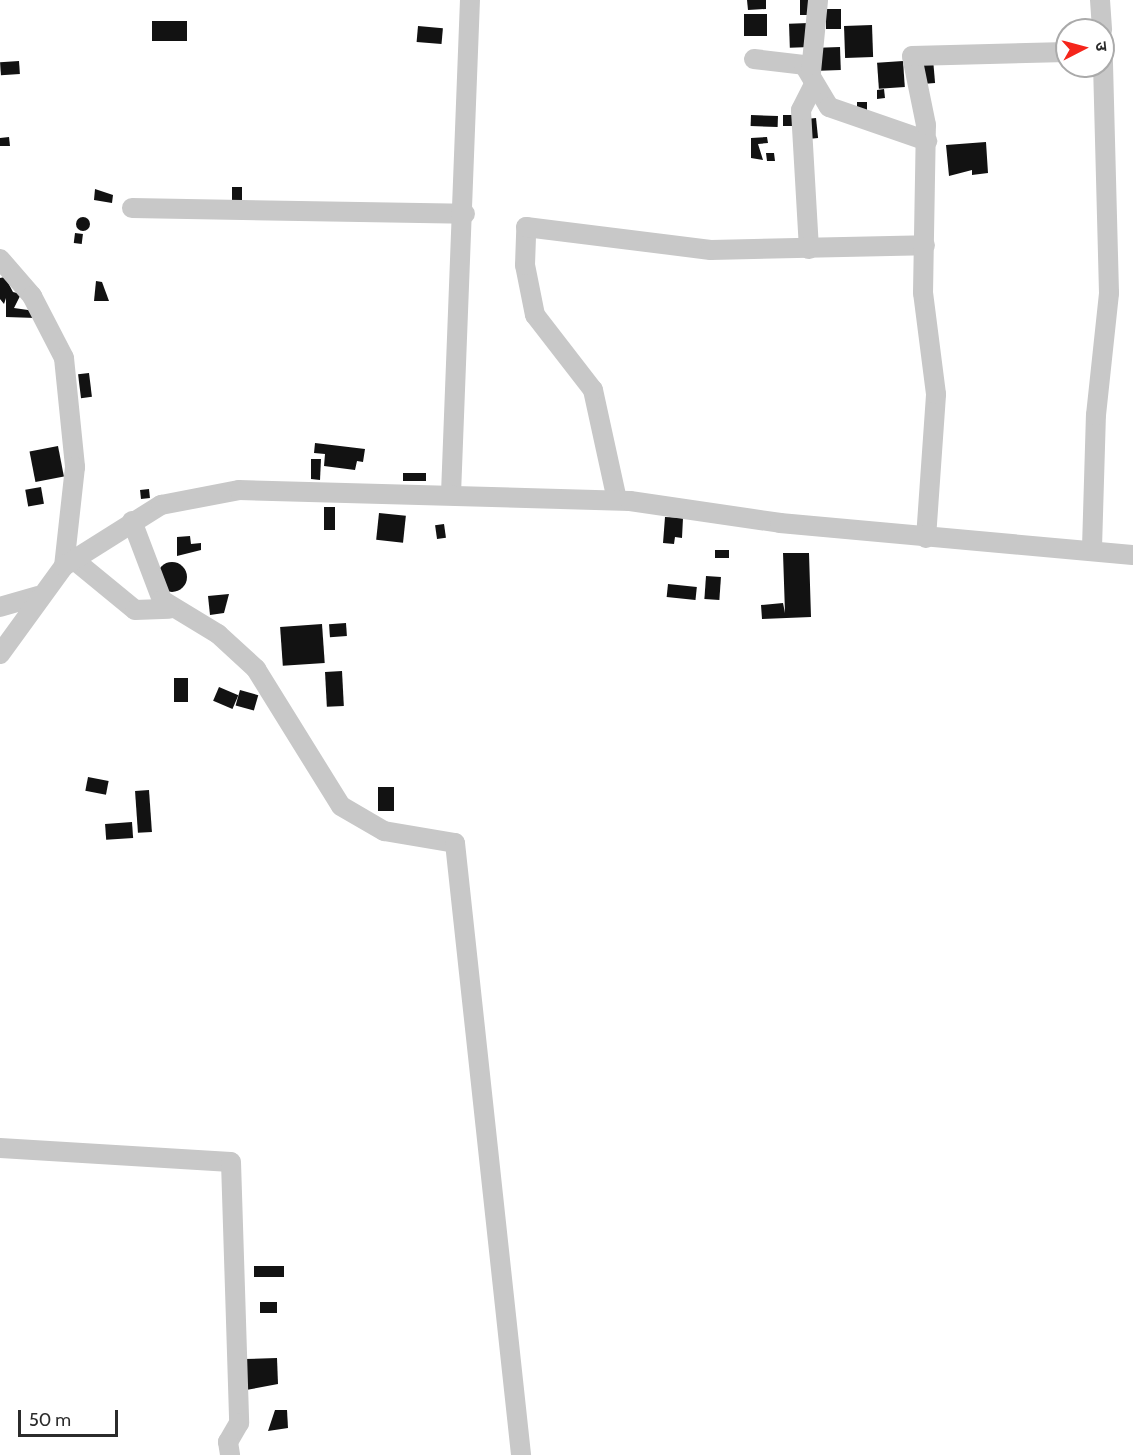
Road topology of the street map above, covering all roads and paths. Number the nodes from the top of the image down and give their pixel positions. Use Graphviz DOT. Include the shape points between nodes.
graph roads {
  1 [pos="470,0"];
  2 [pos="818,0"];
  3 [pos="1100,0"];
  4 [pos="1101,18"];
  5 [pos="1055,52"];
  6 [pos="754,59"];
  7 [pos="813,78"];
  8 [pos="1104,78"];
  9 [pos="927,141"];
  10 [pos="132,208"];
  11 [pos="465,214"];
  12 [pos="925,245"];
  13 [pos="809,249"];
  14 [pos="0,259"];
  15 [pos="451,494"];
  16 [pos="617,500"];
  17 [pos="132,521"];
  18 [pos="926,538"];
  19 [pos="1092,548"];
  20 [pos="1133,555"];
  21 [pos="68,562"];
  22 [pos="38,596"];
  23 [pos="0,607"];
  24 [pos="169,609"];
  25 [pos="0,654"];
  26 [pos="0,1148"];
  27 [pos="230,1455"];
  28 [pos="521,1455"];
  1 -- 11 [label="street"];
  2 -- 7 [label="street"];
  3 -- 4 [label="street"];
  5 -- 9 [label="street" via="915,53 912,71"];
  6 -- 7 [label="street" via="796,63"];
  7 -- 9 [label="street" via="829,107"];
  7 -- 13 [label="street" via="801,110"];
  8 -- 19 [label="street" via="1109,293 1096,415"];
  9 -- 12 [label="street"];
  10 -- 11 [label="street"];
  11 -- 15 [label="street"];
  12 -- 13 [label="street"];
  12 -- 18 [label="street" via="923,293 936,394"];
  13 -- 16 [label="street" via="711,250 526,227 525,266 535,315 592,390"];
  14 -- 21 [label="street" via="44,315 66,369 75,467"];
  15 -- 16 [label="street"];
  15 -- 17 [label="street" via="239,490 178,498"];
  16 -- 18 [label="street"];
  17 -- 21 [label="street"];
  17 -- 24 [label="street"];
  18 -- 19 [label="street"];
  19 -- 20 [label="street"];
  21 -- 22 [label="street"];
  21 -- 24 [label="street" via="135,610"];
  22 -- 23 [label="street"];
  22 -- 25 [label="street"];
  24 -- 28 [label="street" via="218,634 256,669 306,755 352,815 384,831 455,843"];
  26 -- 27 [label="street" via="231,1162 239,1423 228,1442"];
}
